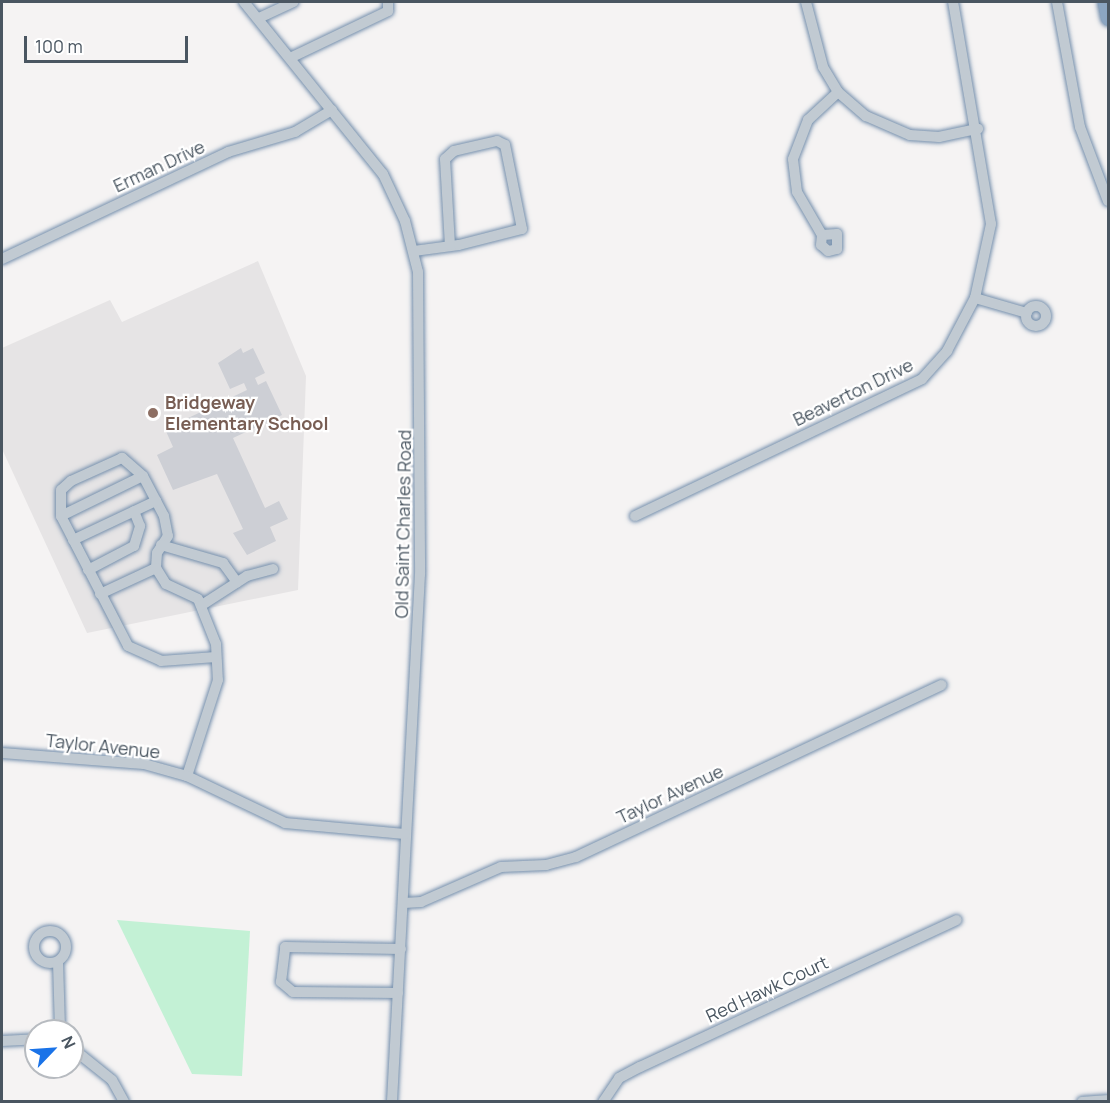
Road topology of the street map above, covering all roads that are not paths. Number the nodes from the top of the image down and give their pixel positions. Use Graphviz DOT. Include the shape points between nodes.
graph roads {
  1 [pos="244,2"];
  2 [pos="293,2"];
  3 [pos="388,2"];
  4 [pos="806,2"];
  5 [pos="953,2"];
  6 [pos="1057,2"];
  7 [pos="1105,2"];
  8 [pos="258,18"];
  9 [pos="1108,18"];
  10 [pos="290,58"];
  11 [pos="838,92"];
  12 [pos="332,110"];
  13 [pos="978,129"];
  14 [pos="1108,201"];
  15 [pos="822,235"];
  16 [pos="450,245"];
  17 [pos="414,250"];
  18 [pos="2,259"];
  19 [pos="975,298"];
  20 [pos="1027,313"];
  21 [pos="143,476"];
  22 [pos="156,501"];
  23 [pos="135,511"];
  24 [pos="61,516"];
  25 [pos="635,516"];
  26 [pos="73,540"];
  27 [pos="164,541"];
  28 [pos="156,568"];
  29 [pos="273,569"];
  30 [pos="88,570"];
  31 [pos="237,582"];
  32 [pos="99,594"];
  33 [pos="202,605"];
  34 [pos="216,657"];
  35 [pos="942,685"];
  36 [pos="2,753"];
  37 [pos="187,776"];
  38 [pos="404,834"];
  39 [pos="404,903"];
  40 [pos="956,920"];
  41 [pos="401,949"];
  42 [pos="58,962"];
  43 [pos="398,993"];
  44 [pos="60,1019"];
  45 [pos="24,1040"];
  46 [pos="2,1041"];
  47 [pos="84,1058"];
  48 [pos="1108,1100"];
  49 [pos="124,1101"];
  50 [pos="392,1101"];
  51 [pos="603,1101"];
  52 [pos="1082,1101"];
  1 -- 8 [label="street, Old Saint Charles Road"];
  2 -- 8 [label="street"];
  3 -- 10 [label="street" via="388,11"];
  4 -- 11 [label="street" via="823,67"];
  5 -- 13 [label="street, Beaverton Drive"];
  6 -- 14 [label="street" via="1080,127"];
  7 -- 9 [label="highway"];
  8 -- 10 [label="street, Old Saint Charles Road"];
  10 -- 12 [label="street, Old Saint Charles Road"];
  11 -- 13 [label="street" via="866,116 899,133 939,137"];
  11 -- 15 [label="street" via="808,120 793,159 797,192"];
  12 -- 17 [label="street, Old Saint Charles Road" via="382,174"];
  12 -- 18 [label="street, Erman Drive" via="295,132 228,152"];
  13 -- 19 [label="street, Beaverton Drive" via="991,224"];
  16 -- 16 [label="street" via="522,229 505,145 497,141 454,151 445,159"];
  16 -- 17 [label="street"];
  17 -- 38 [label="street, Old Saint Charles Road" via="420,302 420,574"];
  19 -- 20 [label="street"];
  19 -- 25 [label="street, Beaverton Drive" via="947,351 922,379"];
  21 -- 22 [label="street"];
  21 -- 24 [label="street"];
  21 -- 24 [label="street" via="122,458 71,481 61,490"];
  22 -- 23 [label="street"];
  22 -- 27 [label="street"];
  23 -- 26 [label="street"];
  23 -- 30 [label="street" via="140,526 134,546"];
  24 -- 26 [label="street"];
  26 -- 30 [label="street"];
  27 -- 28 [label="street"];
  27 -- 31 [label="street" via="223,563"];
  28 -- 32 [label="street"];
  28 -- 33 [label="street" via="166,584 198,599"];
  29 -- 31 [label="street"];
  30 -- 32 [label="street"];
  31 -- 33 [label="street"];
  32 -- 34 [label="street" via="120,637 138,653 161,661"];
  33 -- 34 [label="street"];
  34 -- 37 [label="street" via="218,680"];
  35 -- 39 [label="street, Taylor Avenue" via="576,857 546,865 501,867 421,902"];
  36 -- 37 [label="street, Taylor Avenue" via="144,764"];
  37 -- 38 [label="street, Taylor Avenue" via="285,823"];
  38 -- 39 [label="street, Old Saint Charles Road"];
  39 -- 41 [label="street, Old Saint Charles Road"];
  40 -- 51 [label="street, Red Hawk Court" via="640,1067 619,1078"];
  41 -- 43 [label="street, Old Saint Charles Road"];
  41 -- 43 [label="street" via="285,947 281,982 293,992"];
  42 -- 44 [label="street"];
  43 -- 50 [label="street, Old Saint Charles Road"];
  45 -- 46 [label="street"];
  47 -- 49 [label="street" via="111,1080"];
  48 -- 52 [label="street"];
}
